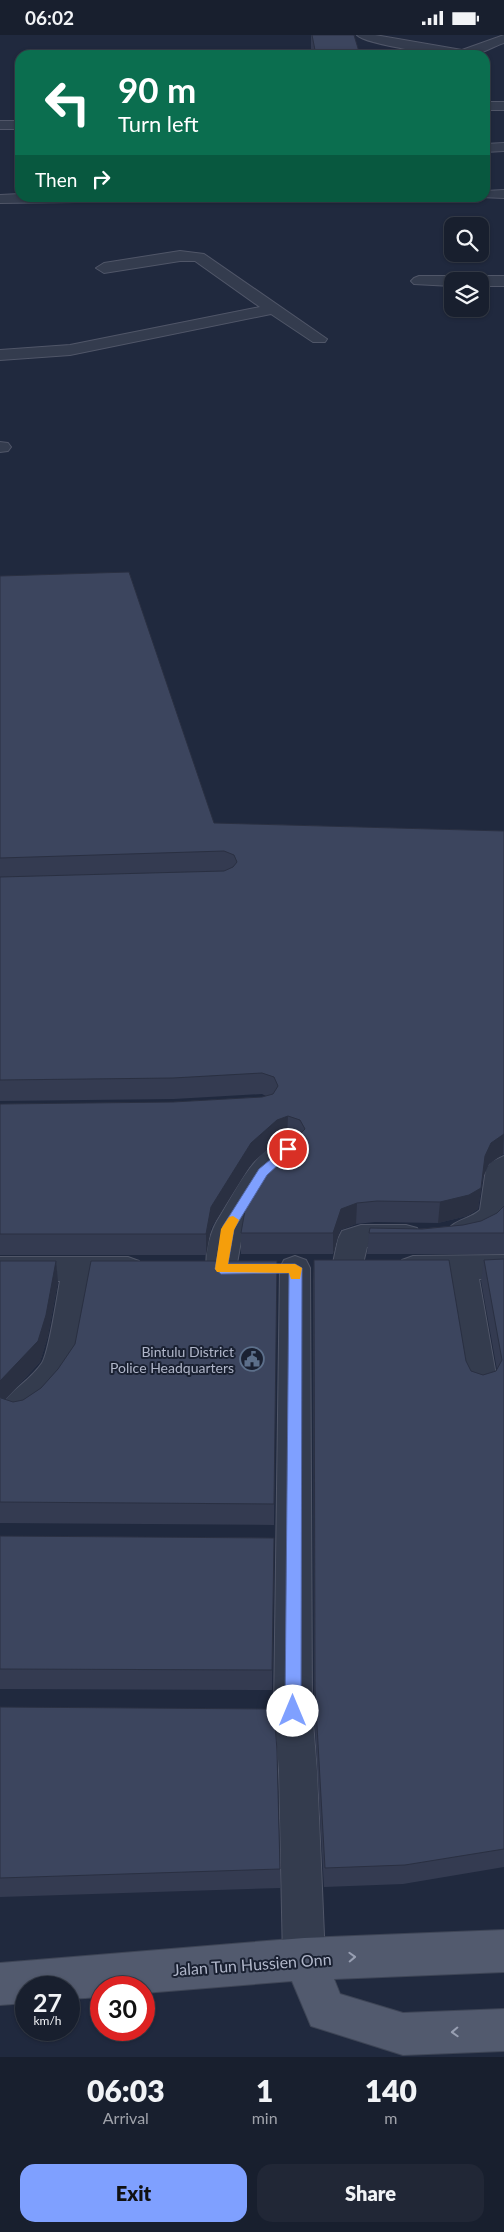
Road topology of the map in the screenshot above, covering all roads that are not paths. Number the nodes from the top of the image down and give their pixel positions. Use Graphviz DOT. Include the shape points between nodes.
graph roads {
  1 [pos="364,35"];
  2 [pos="504,39"];
  3 [pos="440,50"];
  4 [pos="476,50"];
  5 [pos="490,106"];
  6 [pos="504,106"];
  7 [pos="490,117"];
  8 [pos="504,117"];
  9 [pos="0,125"];
  10 [pos="15,125"];
  11 [pos="490,138"];
  12 [pos="504,138"];
  13 [pos="504,147"];
  14 [pos="490,148"];
  15 [pos="490,195"];
  16 [pos="504,195"];
  17 [pos="0,199"];
  18 [pos="15,199"];
  19 [pos="104,268"];
  20 [pos="419,281"];
  21 [pos="444,281"];
  22 [pos="489,281"];
  23 [pos="504,281"];
  24 [pos="274,309"];
  25 [pos="319,339"];
  26 [pos="0,355"];
  27 [pos="288,1149"];
  28 [pos="504,1167"];
  29 [pos="500,1202"];
  30 [pos="462,1267"];
  31 [pos="504,1267"];
  32 [pos="369,1268"];
  33 [pos="0,1269"];
  34 [pos="78,1269"];
  35 [pos="154,1269"];
  36 [pos="245,1269"];
  37 [pos="481,1381"];
  38 [pos="17,1408"];
  39 [pos="504,1951"];
  40 [pos="304,1959"];
  41 [pos="0,1984"];
  42 [pos="504,2030"];
  1 -- 3 [label="street"];
  2 -- 4 [label="street"];
  5 -- 6 [label="street"];
  7 -- 8 [label="street"];
  9 -- 10 [label="street"];
  11 -- 12 [label="street"];
  13 -- 14 [label="street"];
  15 -- 16 [label="street"];
  17 -- 18 [label="street"];
  19 -- 24 [label="street" via="180,256 198,257"];
  20 -- 21 [label="street"];
  22 -- 23 [label="street"];
  24 -- 25 [label="street"];
  24 -- 26 [label="street" via="70,350"];
  27 -- 36 [label="street" via="263,1172 228,1229"];
  28 -- 29 [label="street" via="501,1169"];
  29 -- 32 [label="street" via="486,1222 459,1234 361,1236 353,1239"];
  30 -- 31 [label="street"];
  30 -- 32 [label="street"];
  30 -- 37 [label="street"];
  32 -- 36 [label="street"];
  33 -- 34 [label="street"];
  34 -- 35 [label="street"];
  34 -- 38 [label="street" via="59,1364 45,1384"];
  36 -- 40 [label="street" via="280,1541 278,1710 298,1771"];
  40 -- 39 [label="main road, Jalan Tun Hussien Onn, one-way"];
  40 -- 41 [label="main road, Jalan Tun Hussien Onn"];
  42 -- 40 [label="main road, one-way" via="403,2034 326,2011"];
}
